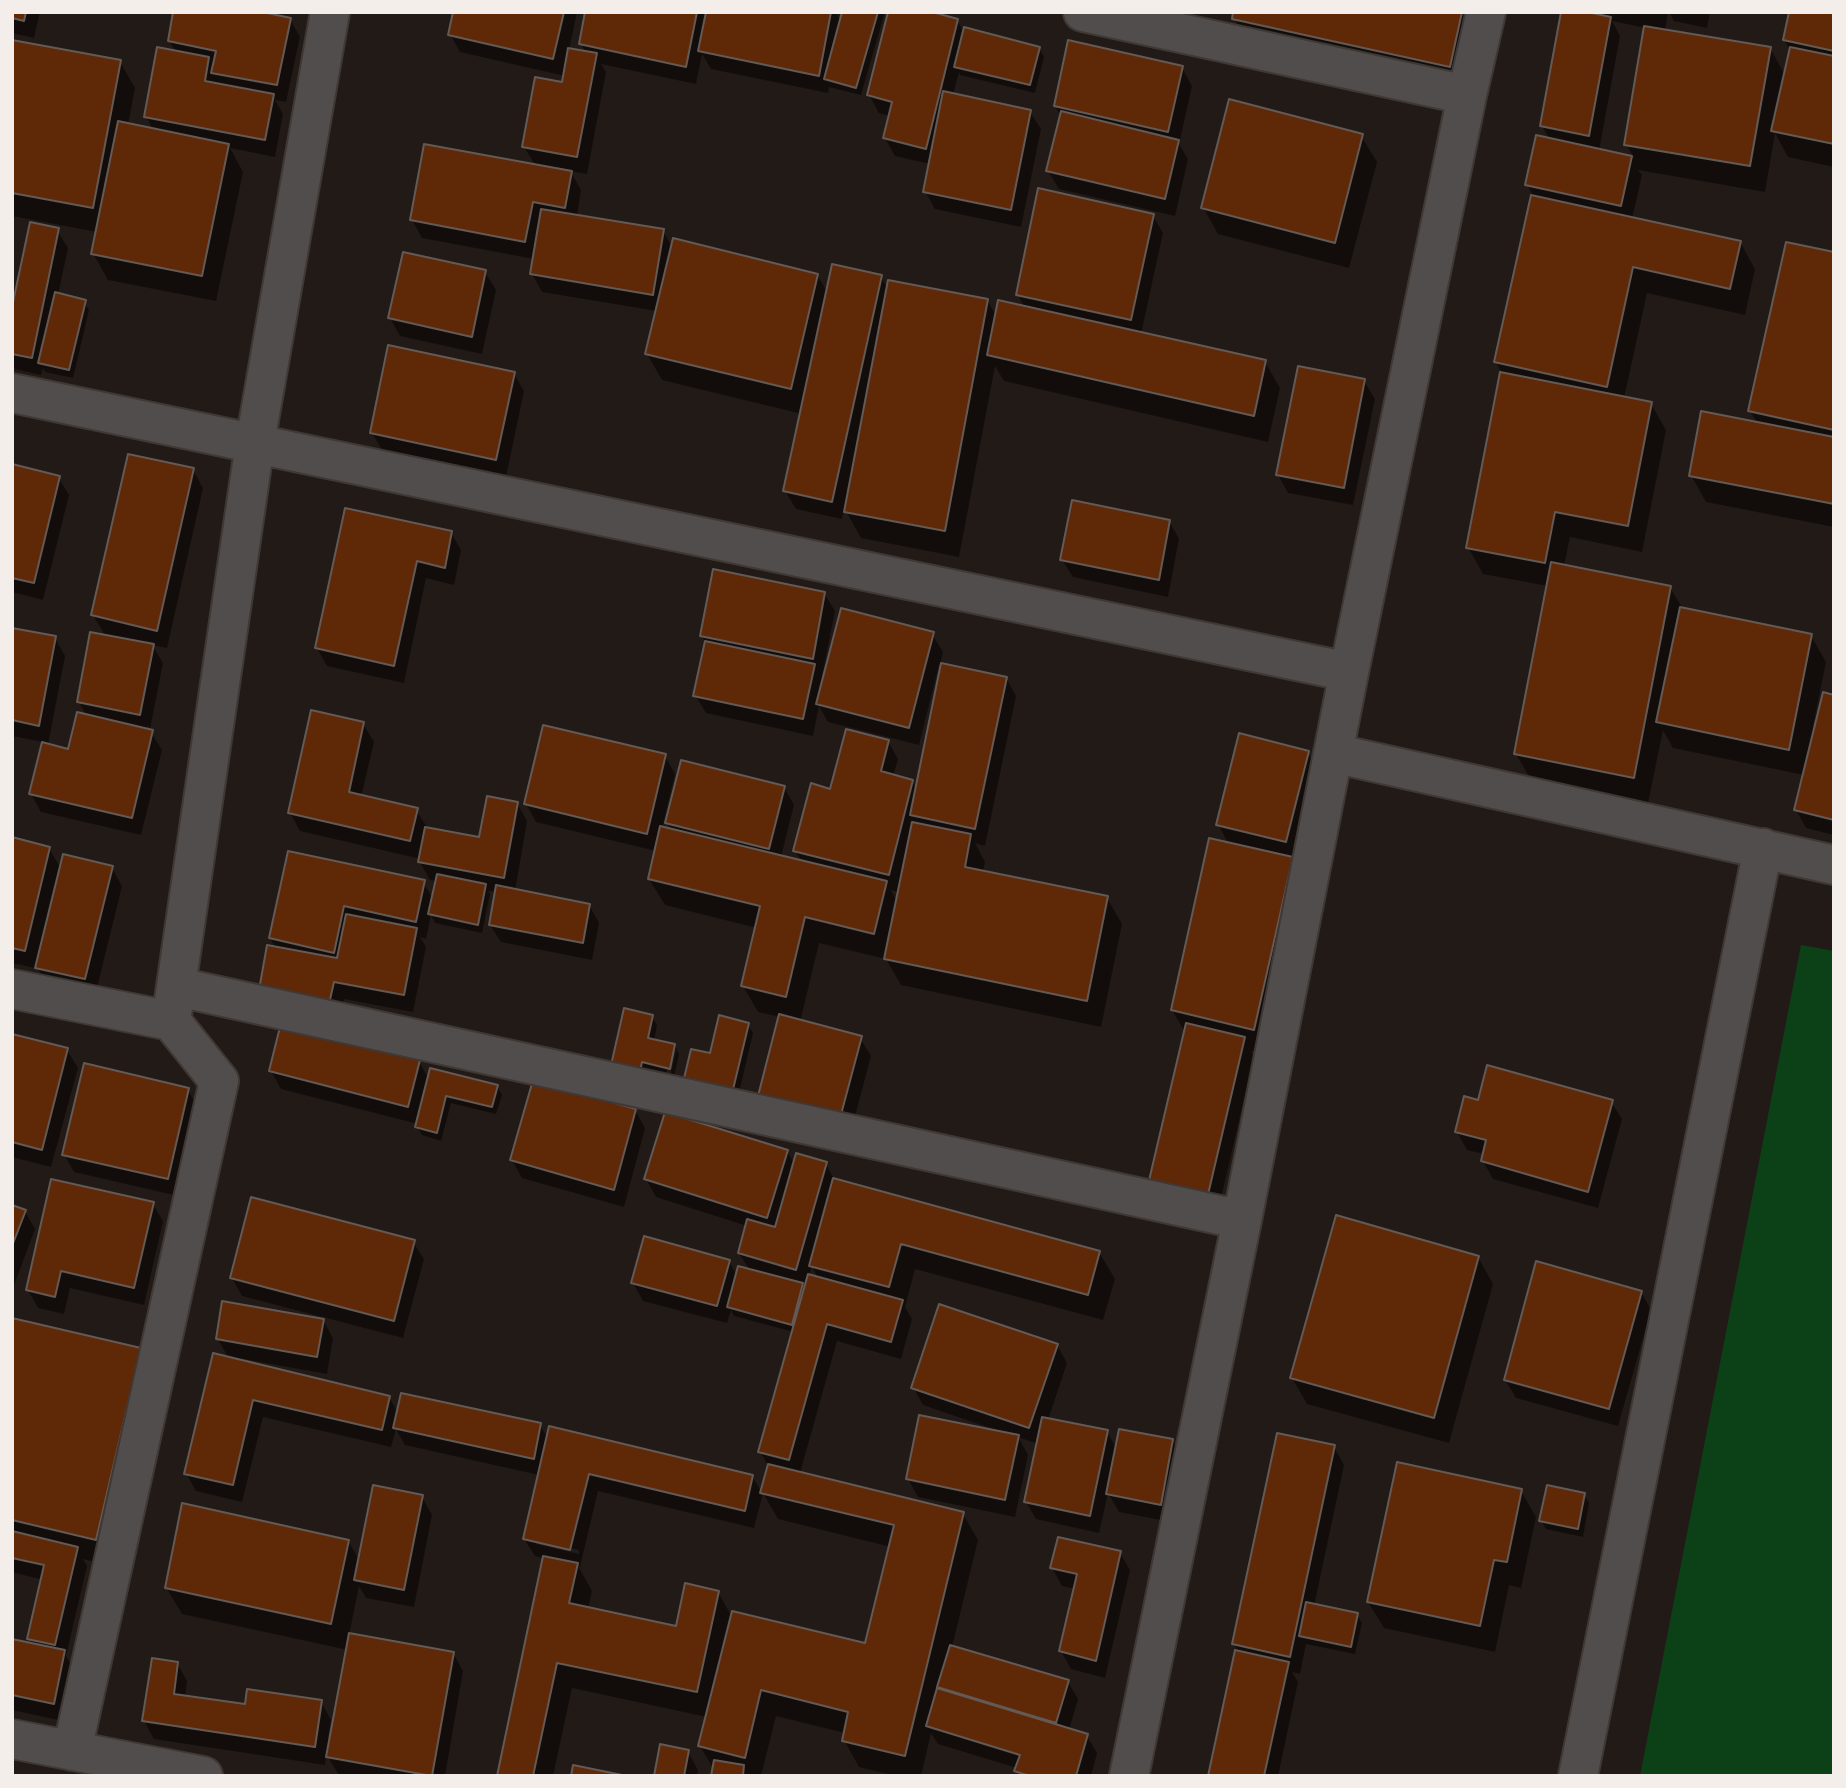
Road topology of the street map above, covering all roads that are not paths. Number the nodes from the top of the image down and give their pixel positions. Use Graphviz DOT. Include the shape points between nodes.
graph roads {
  1 [pos="330,12"];
  2 [pos="1083,12"];
  3 [pos="1486,12"];
  4 [pos="1467,95"];
  5 [pos="12,393"];
  6 [pos="255,443"];
  7 [pos="1349,672"];
  8 [pos="1333,753"];
  9 [pos="1763,848"];
  10 [pos="1834,865"];
  11 [pos="12,989"];
  12 [pos="174,1004"];
  13 [pos="1242,1220"];
  14 [pos="12,1739"];
  15 [pos="72,1751"];
  16 [pos="203,1776"];
  17 [pos="1129,1776"];
  18 [pos="1578,1776"];
  1 -- 6 [label="street"];
  2 -- 4 [label="street"];
  3 -- 4 [label="street"];
  4 -- 7 [label="street"];
  5 -- 6 [label="street"];
  6 -- 7 [label="street"];
  6 -- 12 [label="street"];
  7 -- 8 [label="street"];
  8 -- 9 [label="street"];
  8 -- 13 [label="street"];
  9 -- 10 [label="street"];
  9 -- 18 [label="street"];
  11 -- 12 [label="street"];
  12 -- 13 [label="street"];
  12 -- 15 [label="street" via="219,1081"];
  13 -- 17 [label="street"];
  14 -- 15 [label="street"];
  15 -- 16 [label="street"];
}
